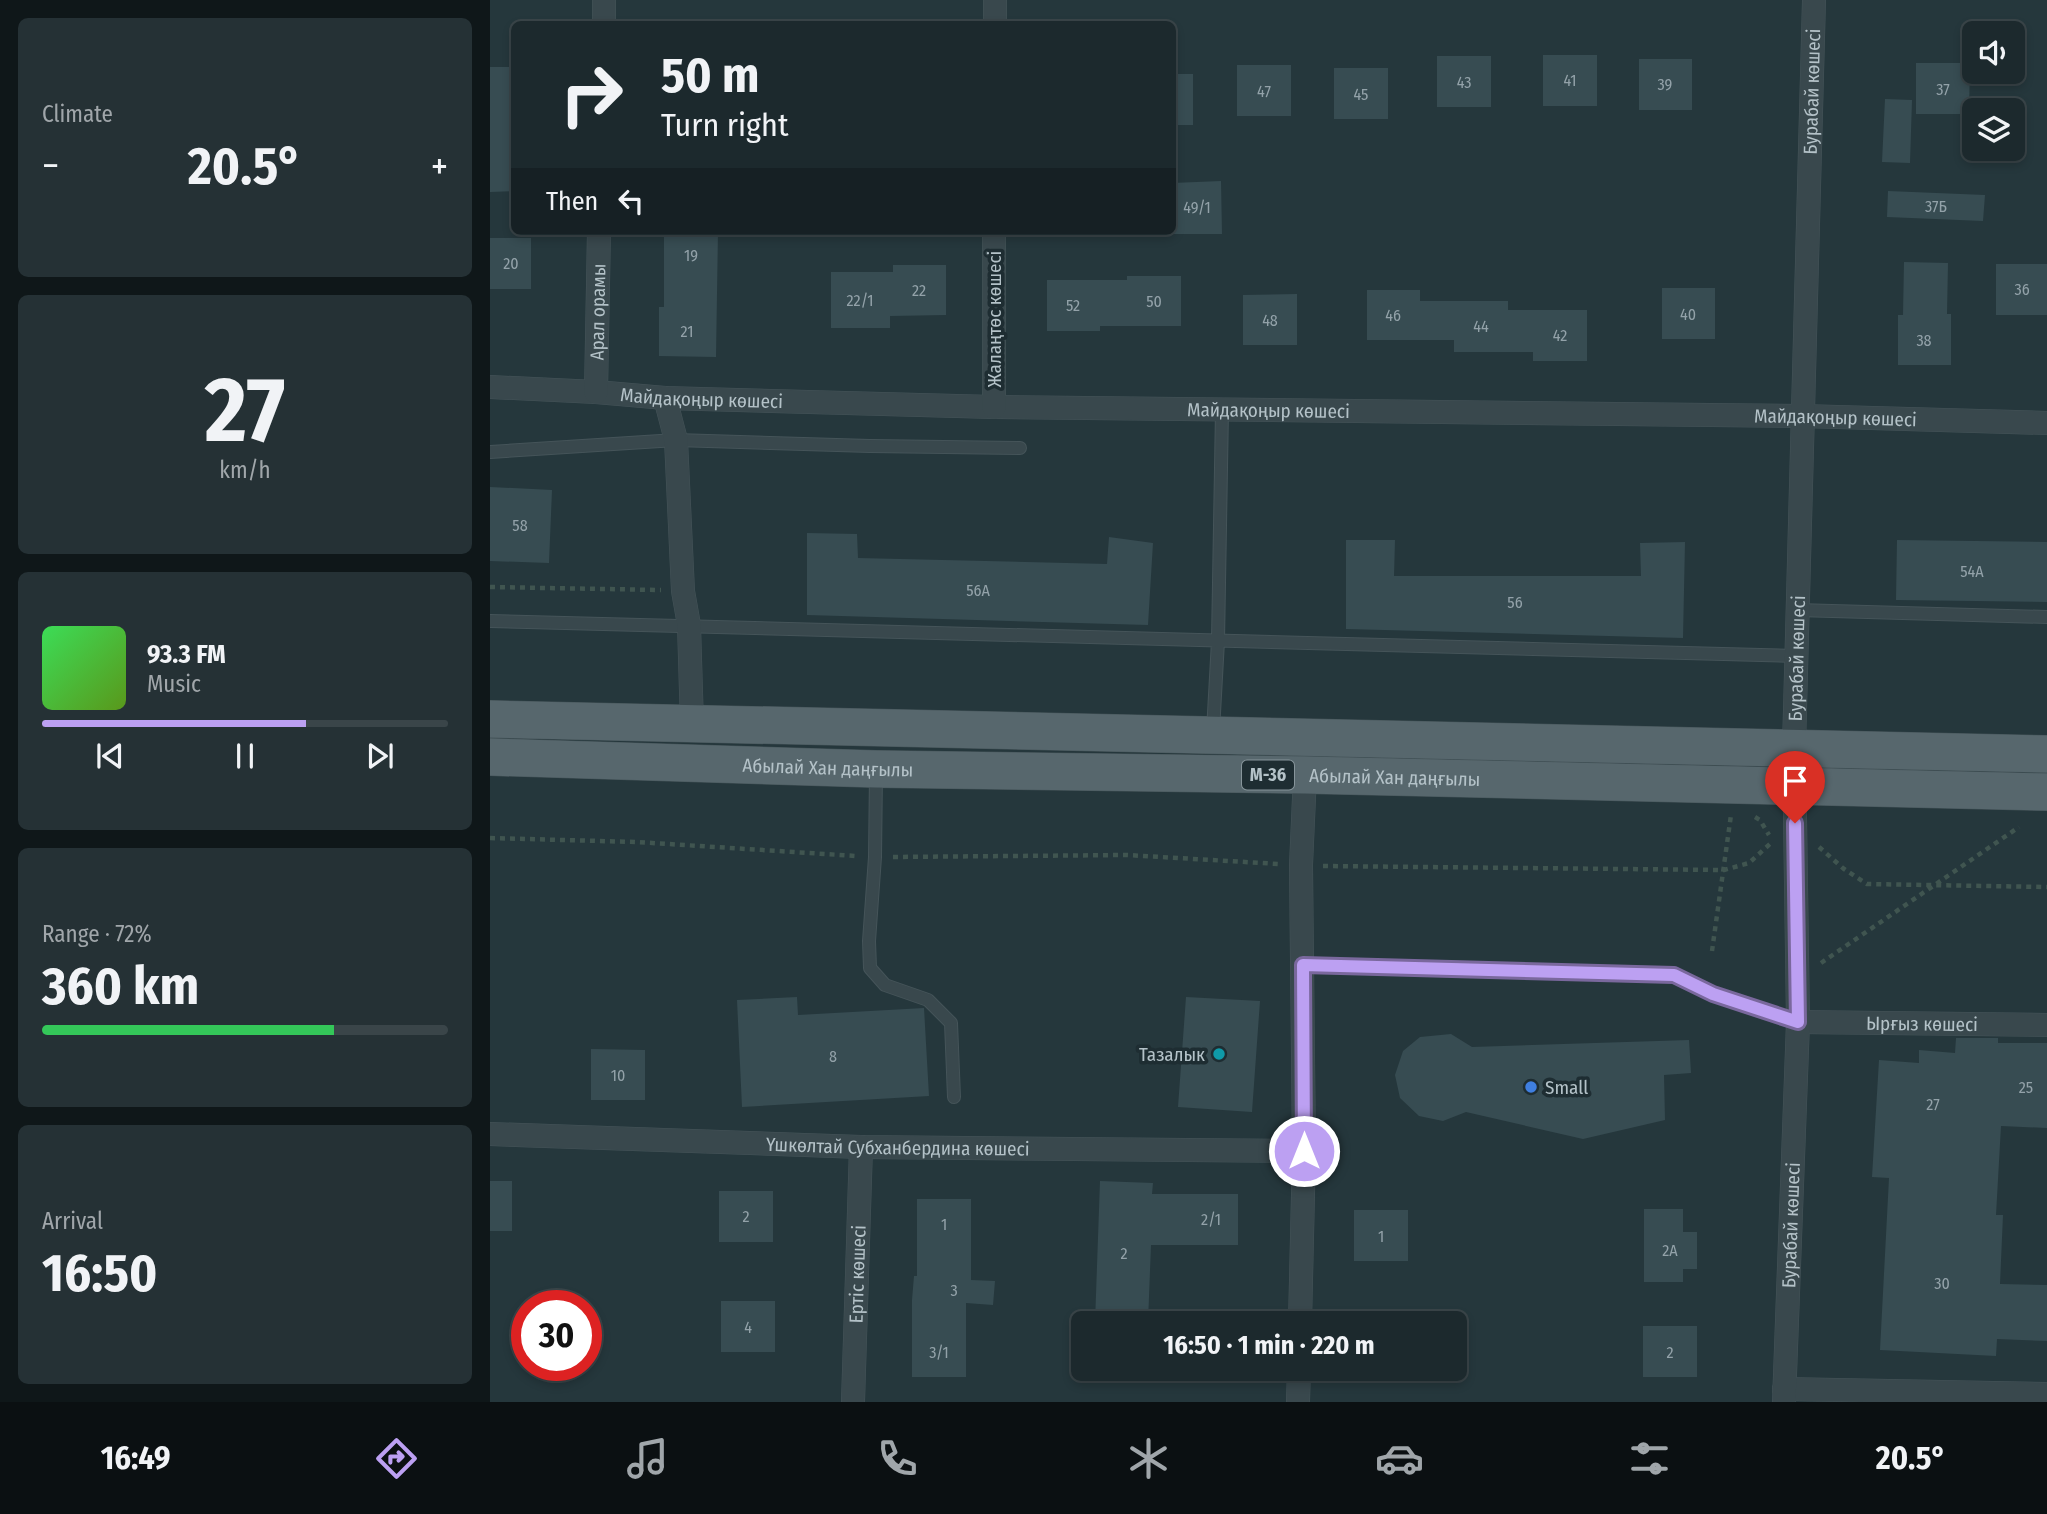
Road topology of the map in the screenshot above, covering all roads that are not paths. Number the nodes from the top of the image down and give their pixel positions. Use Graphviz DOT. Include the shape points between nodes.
graph roads {
  1 [pos="604,0"];
  2 [pos="995,0"];
  3 [pos="1814,0"];
  4 [pos="604,21"];
  5 [pos="995,21"];
  6 [pos="599,235"];
  7 [pos="994,235"];
  8 [pos="490,387"];
  9 [pos="596,391"];
  10 [pos="664,398"];
  11 [pos="993,407"];
  12 [pos="1222,410"];
  13 [pos="1802,415"];
  14 [pos="2047,423"];
  15 [pos="676,440"];
  16 [pos="1020,448"];
  17 [pos="490,452"];
  18 [pos="1797,610"];
  19 [pos="2047,617"];
  20 [pos="490,621"];
  21 [pos="689,625"];
  22 [pos="1218,640"];
  23 [pos="1796,656"];
  24 [pos="490,719"];
  25 [pos="692,725"];
  26 [pos="1213,735"];
  27 [pos="1794,747"];
  28 [pos="2047,754"];
  29 [pos="490,757"];
  30 [pos="876,769"];
  31 [pos="1305,775"];
  32 [pos="1794,786"];
  33 [pos="2047,792"];
  34 [pos="1303,965"];
  35 [pos="1798,1022"];
  36 [pos="2047,1026"];
  37 [pos="954,1097"];
  38 [pos="490,1134"];
  39 [pos="861,1147"];
  40 [pos="1304,1151"];
  41 [pos="1300,1311"];
  42 [pos="1299,1381"];
  43 [pos="2047,1394"];
  44 [pos="1784,1396"];
  45 [pos="853,1402"];
  46 [pos="1298,1402"];
  1 -- 4 [label="street"];
  2 -- 5 [label="street"];
  3 -- 13 [label="street, Бурабай көшесі"];
  6 -- 9 [label="street, Арал орамы"];
  7 -- 11 [label="street, Жалаңтөс көшесі"];
  8 -- 9 [label="street, Майдақоңыр көшесі"];
  9 -- 10 [label="street, Майдақоңыр көшесі"];
  10 -- 11 [label="street, Майдақоңыр көшесі"];
  10 -- 15 [label="street"];
  11 -- 12 [label="street, Майдақоңыр көшесі"];
  12 -- 13 [label="street, Майдақоңыр көшесі"];
  12 -- 22 [label="lane"];
  13 -- 14 [label="street, Майдақоңыр көшесі"];
  13 -- 18 [label="street, Бурабай көшесі"];
  15 -- 16 [label="lane"];
  15 -- 17 [label="lane"];
  15 -- 21 [label="street" via="683,591"];
  18 -- 19 [label="lane"];
  18 -- 23 [label="street, Бурабай көшесі"];
  20 -- 21 [label="lane"];
  21 -- 22 [label="lane"];
  21 -- 25 [label="street"];
  22 -- 23 [label="lane"];
  22 -- 26 [label="lane"];
  23 -- 27 [label="street, Бурабай көшесі"];
  24 -- 25 [label="main road, Абылай Хан даңғылы / M-36"];
  25 -- 26 [label="main road, Абылай Хан даңғылы / M-36"];
  26 -- 27 [label="main road, Абылай Хан даңғылы / M-36"];
  27 -- 28 [label="main road, Абылай Хан даңғылы / M-36"];
  27 -- 32 [label="street, Бурабай көшесі"];
  29 -- 30 [label="main road, Абылай Хан даңғылы / M-36"];
  30 -- 31 [label="main road, Абылай Хан даңғылы / M-36"];
  30 -- 37 [label="lane" via="870,968 885,985 928,1000 951,1023"];
  31 -- 32 [label="main road, Абылай Хан даңғылы / M-36"];
  31 -- 34 [label="street"];
  32 -- 33 [label="main road, Абылай Хан даңғылы / M-36"];
  32 -- 35 [label="street, Бурабай көшесі"];
  34 -- 35 [label="lane" via="1674,975 1713,994"];
  34 -- 40 [label="street"];
  35 -- 36 [label="street, Ырғыз көшесі"];
  35 -- 44 [label="street, Бурабай көшесі"];
  38 -- 39 [label="street, Үшкөлтай Субханбердина көшесі"];
  39 -- 40 [label="street, Үшкөлтай Субханбердина көшесі"];
  39 -- 45 [label="street, Ертіс көшесі"];
  40 -- 41 [label="street"];
  42 -- 46 [label="street"];
  43 -- 44 [label="street"];
}
